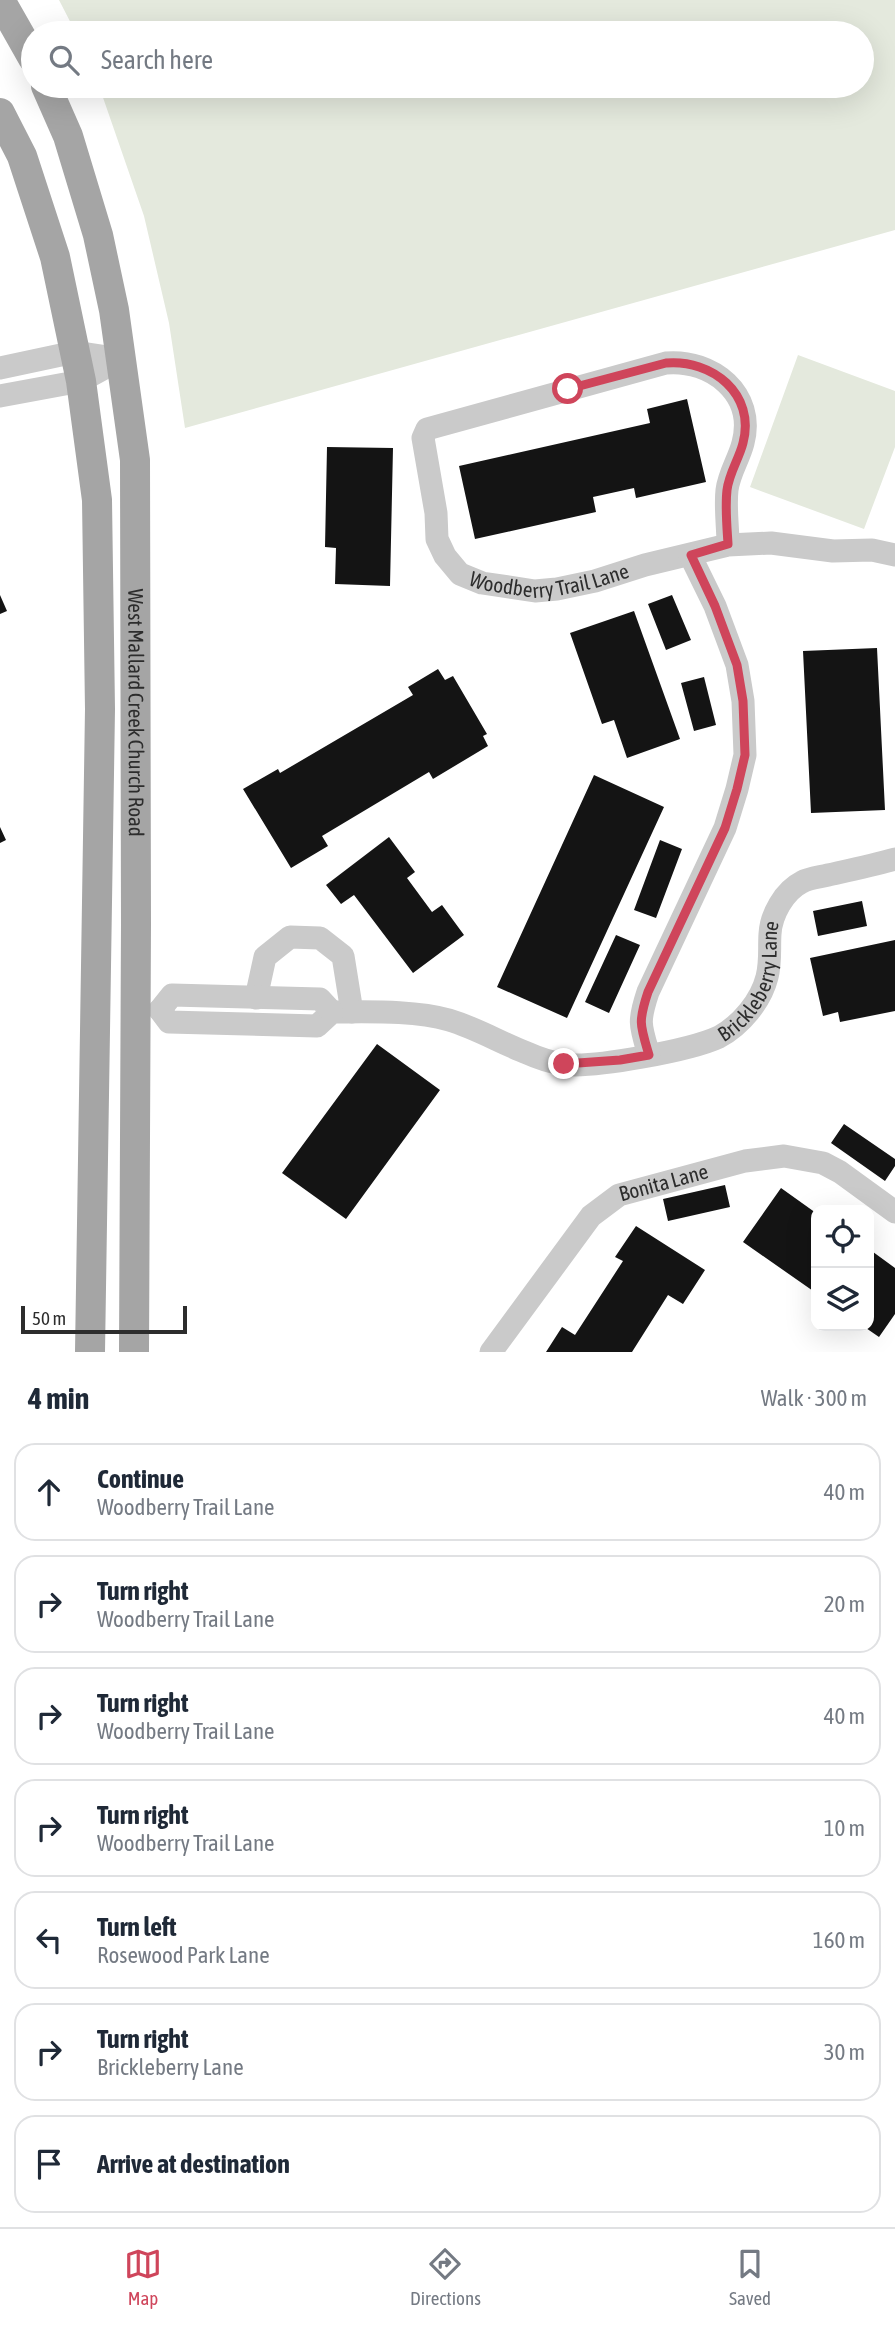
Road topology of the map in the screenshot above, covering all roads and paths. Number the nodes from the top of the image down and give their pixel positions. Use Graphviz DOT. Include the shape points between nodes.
graph roads {
  1 [pos="0,0"];
  2 [pos="21,37"];
  3 [pos="51,98"];
  4 [pos="0,113"];
  5 [pos="75,352"];
  6 [pos="121,359"];
  7 [pos="0,368"];
  8 [pos="81,381"];
  9 [pos="0,396"];
  10 [pos="728,544"];
  11 [pos="691,555"];
  12 [pos="895,555"];
  13 [pos="895,859"];
  14 [pos="256,998"];
  15 [pos="148,1010"];
  16 [pos="342,1012"];
  17 [pos="649,1055"];
  18 [pos="895,1212"];
  19 [pos="90,1352"];
  20 [pos="134,1352"];
  21 [pos="491,1352"];
  1 -- 2 [label="main road"];
  3 -- 6 [label="main road, West Mallard Creek Church Road" via="68,136 98,236"];
  4 -- 5 [label="main road, West Mallard Creek Church Road" via="22,156 55,257"];
  5 -- 6 [label="street"];
  5 -- 7 [label="street"];
  5 -- 8 [label="main road, West Mallard Creek Church Road"];
  6 -- 8 [label="street"];
  6 -- 15 [label="main road, West Mallard Creek Church Road" via="135,460"];
  8 -- 9 [label="street"];
  8 -- 19 [label="main road, West Mallard Creek Church Road" via="97,500 100,709"];
  10 -- 11 [label="street, Woodberry Trail Lane"];
  10 -- 11 [label="street, Woodberry Trail Lane" via="727,489 745,422 733,390 701,366 681,362 654,367 427,429 423,438 437,539 444,556 460,573 482,583 535,591 595,581"];
  10 -- 12 [label="street, Woodberry Trail Lane" via="771,543"];
  11 -- 17 [label="street" via="737,665 745,755 725,828 648,992 640,1026"];
  13 -- 17 [label="street, Brickleberry Lane" via="803,881 784,897 775,915 767,978 740,1023 719,1037"];
  14 -- 15 [label="street, Brickleberry Lane" via="172,995"];
  14 -- 16 [label="street, Brickleberry Lane" via="320,999"];
  14 -- 16 [label="street" via="265,957 290,937 320,938 343,956"];
  15 -- 16 [label="street, Brickleberry Lane" via="169,1022 317,1026"];
  15 -- 20 [label="main road, West Mallard Creek Church Road"];
  16 -- 17 [label="street, Brickleberry Lane" via="447,1019 528,1054 564,1064"];
  18 -- 21 [label="street, Bonita Lane" via="823,1163 784,1156 745,1161 619,1195 591,1216"];
}
